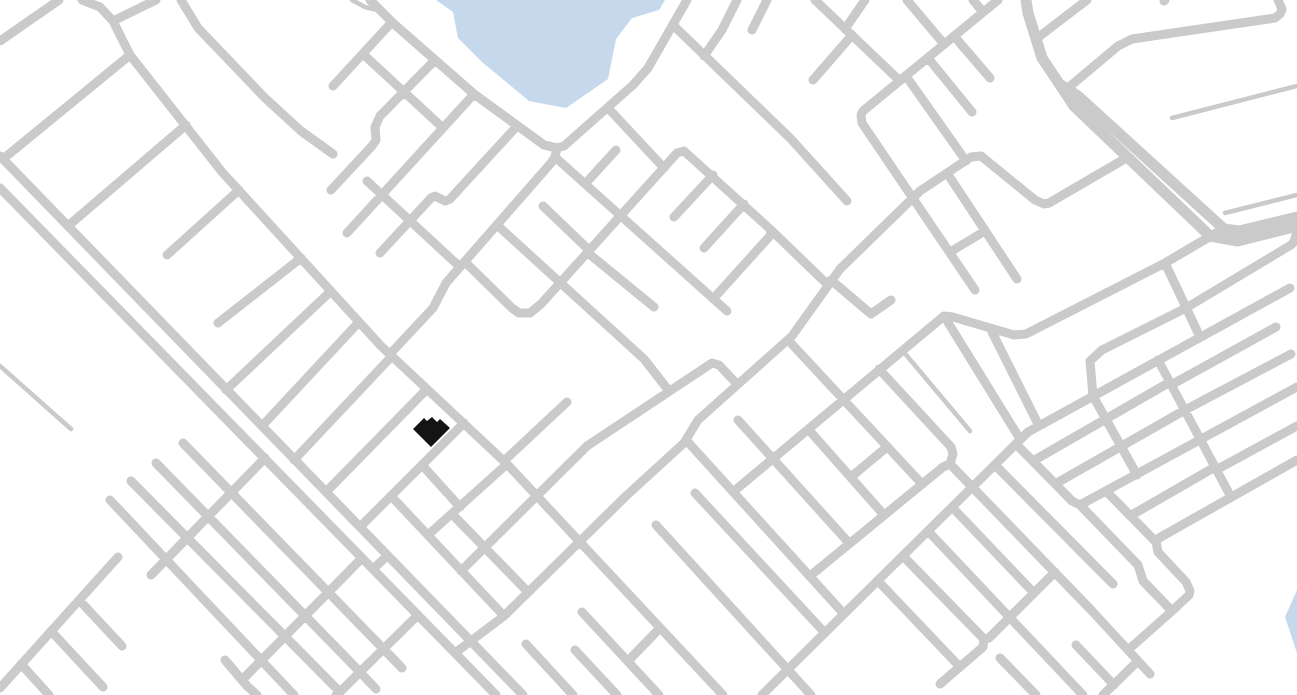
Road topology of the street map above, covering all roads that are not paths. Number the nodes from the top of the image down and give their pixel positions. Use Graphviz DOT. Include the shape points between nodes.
graph roads {
  1 [pos="59,0"];
  2 [pos="82,0"];
  3 [pos="156,0"];
  4 [pos="181,0"];
  5 [pos="352,0"];
  6 [pos="370,0"];
  7 [pos="687,0"];
  8 [pos="737,0"];
  9 [pos="767,0"];
  10 [pos="815,0"];
  11 [pos="865,0"];
  12 [pos="907,0"];
  13 [pos="973,0"];
  14 [pos="998,0"];
  15 [pos="1026,0"];
  16 [pos="1087,0"];
  17 [pos="1282,1"];
  18 [pos="381,11"];
  19 [pos="983,12"];
  20 [pos="113,21"];
  21 [pos="392,22"];
  22 [pos="673,25"];
  23 [pos="752,30"];
  24 [pos="848,32"];
  25 [pos="954,36"];
  26 [pos="1036,39"];
  27 [pos="0,41"];
  28 [pos="944,44"];
  29 [pos="363,54"];
  30 [pos="130,55"];
  31 [pos="704,56"];
  32 [pos="928,58"];
  33 [pos="435,60"];
  34 [pos="903,78"];
  35 [pos="990,78"];
  36 [pos="813,80"];
  37 [pos="333,86"];
  38 [pos="1063,86"];
  39 [pos="1297,86"];
  40 [pos="405,92"];
  41 [pos="474,94"];
  42 [pos="608,108"];
  43 [pos="972,112"];
  44 [pos="1172,118"];
  45 [pos="186,125"];
  46 [pos="517,126"];
  47 [pos="443,128"];
  48 [pos="616,150"];
  49 [pos="556,153"];
  50 [pos="333,154"];
  51 [pos="1,157"];
  52 [pos="1128,158"];
  53 [pos="966,161"];
  54 [pos="664,168"];
  55 [pos="947,173"];
  56 [pos="713,175"];
  57 [pos="367,181"];
  58 [pos="585,184"];
  59 [pos="0,188"];
  60 [pos="239,190"];
  61 [pos="331,190"];
  62 [pos="382,195"];
  63 [pos="1297,195"];
  64 [pos="913,197"];
  65 [pos="847,202"];
  66 [pos="744,204"];
  67 [pos="543,206"];
  68 [pos="1225,213"];
  69 [pos="621,216"];
  70 [pos="674,217"];
  71 [pos="1297,217"];
  72 [pos="410,221"];
  73 [pos="496,225"];
  74 [pos="68,226"];
  75 [pos="1297,226"];
  76 [pos="770,229"];
  77 [pos="1224,229"];
  78 [pos="985,230"];
  79 [pos="1297,231"];
  80 [pos="347,233"];
  81 [pos="1210,236"];
  82 [pos="704,248"];
  83 [pos="589,252"];
  84 [pos="950,252"];
  85 [pos="380,253"];
  86 [pos="167,255"];
  87 [pos="300,258"];
  88 [pos="1165,263"];
  89 [pos="462,265"];
  90 [pos="1017,278"];
  91 [pos="830,283"];
  92 [pos="560,284"];
  93 [pos="1290,288"];
  94 [pos="975,290"];
  95 [pos="331,291"];
  96 [pos="713,299"];
  97 [pos="891,300"];
  98 [pos="654,306"];
  99 [pos="1186,308"];
  100 [pos="727,311"];
  101 [pos="944,316"];
  102 [pos="359,322"];
  103 [pos="218,323"];
  104 [pos="1276,327"];
  105 [pos="990,328"];
  106 [pos="1200,337"];
  107 [pos="788,340"];
  108 [pos="902,350"];
  109 [pos="1291,354"];
  110 [pos="391,355"];
  111 [pos="1158,360"];
  112 [pos="0,366"];
  113 [pos="880,369"];
  114 [pos="737,384"];
  115 [pos="1170,384"];
  116 [pos="1297,387"];
  117 [pos="427,389"];
  118 [pos="226,390"];
  119 [pos="669,391"];
  120 [pos="1093,396"];
  121 [pos="843,400"];
  122 [pos="567,402"];
  123 [pos="1184,410"];
  124 [pos="1106,419"];
  125 [pos="738,420"];
  126 [pos="464,423"];
  127 [pos="262,426"];
  128 [pos="1039,426"];
  129 [pos="1297,426"];
  130 [pos="71,429"];
  131 [pos="808,429"];
  132 [pos="970,431"];
  133 [pos="686,440"];
  134 [pos="1200,440"];
  135 [pos="1018,441"];
  136 [pos="183,443"];
  137 [pos="887,447"];
  138 [pos="1121,447"];
  139 [pos="265,458"];
  140 [pos="773,458"];
  141 [pos="294,460"];
  142 [pos="1297,460"];
  143 [pos="1033,461"];
  144 [pos="156,462"];
  145 [pos="506,462"];
  146 [pos="950,464"];
  147 [pos="422,465"];
  148 [pos="995,465"];
  149 [pos="1215,468"];
  150 [pos="1137,475"];
  151 [pos="851,477"];
  152 [pos="131,481"];
  153 [pos="922,484"];
  154 [pos="1055,484"];
  155 [pos="973,487"];
  156 [pos="231,492"];
  157 [pos="326,492"];
  158 [pos="733,492"];
  159 [pos="1107,492"];
  160 [pos="695,493"];
  161 [pos="537,495"];
  162 [pos="391,496"];
  163 [pos="1231,497"];
  164 [pos="110,500"];
  165 [pos="1080,505"];
  166 [pos="460,507"];
  167 [pos="952,507"];
  168 [pos="452,514"];
  169 [pos="884,515"];
  170 [pos="1130,516"];
  171 [pos="208,517"];
  172 [pos="656,525"];
  173 [pos="360,527"];
  174 [pos="928,531"];
  175 [pos="428,535"];
  176 [pos="187,539"];
  177 [pos="579,541"];
  178 [pos="1156,542"];
  179 [pos="849,544"];
  180 [pos="484,548"];
  181 [pos="387,556"];
  182 [pos="903,556"];
  183 [pos="118,557"];
  184 [pos="362,558"];
  185 [pos="166,560"];
  186 [pos="373,569"];
  187 [pos="461,571"];
  188 [pos="1055,572"];
  189 [pos="151,575"];
  190 [pos="810,576"];
  191 [pos="878,581"];
  192 [pos="1113,584"];
  193 [pos="329,592"];
  194 [pos="528,592"];
  195 [pos="1034,593"];
  196 [pos="79,600"];
  197 [pos="1172,611"];
  198 [pos="582,612"];
  199 [pos="844,614"];
  200 [pos="305,615"];
  201 [pos="418,615"];
  202 [pos="504,616"];
  203 [pos="1010,617"];
  204 [pos="660,628"];
  205 [pos="51,631"];
  206 [pos="825,633"];
  207 [pos="284,636"];
  208 [pos="984,639"];
  209 [pos="471,641"];
  210 [pos="526,644"];
  211 [pos="1076,645"];
  212 [pos="122,646"];
  213 [pos="383,647"];
  214 [pos="575,650"];
  215 [pos="1128,650"];
  216 [pos="454,653"];
  217 [pos="1000,658"];
  218 [pos="225,660"];
  219 [pos="261,660"];
  220 [pos="628,661"];
  221 [pos="1138,662"];
  222 [pos="21,664"];
  223 [pos="959,666"];
  224 [pos="402,668"];
  225 [pos="788,670"];
  226 [pos="360,672"];
  227 [pos="1150,674"];
  228 [pos="242,680"];
  229 [pos="940,684"];
  230 [pos="1114,685"];
  231 [pos="103,687"];
  232 [pos="0,688"];
  233 [pos="376,689"];
  234 [pos="338,693"];
  235 [pos="49,695"];
  236 [pos="258,695"];
  237 [pos="294,695"];
  238 [pos="496,695"];
  239 [pos="523,695"];
  240 [pos="573,695"];
  241 [pos="617,695"];
  242 [pos="659,695"];
  243 [pos="723,695"];
  244 [pos="762,695"];
  245 [pos="811,695"];
  246 [pos="1036,695"];
  247 [pos="1084,695"];
  248 [pos="1104,695"];
  1 -- 27 [label="street"];
  2 -- 20 [label="street" via="100,7"];
  3 -- 20 [label="street"];
  4 -- 50 [label="street" via="198,28 265,98 301,131"];
  5 -- 18 [label="lane" via="364,7"];
  6 -- 18 [label="street"];
  7 -- 22 [label="street"];
  8 -- 31 [label="street" via="722,30"];
  9 -- 23 [label="street"];
  10 -- 24 [label="street"];
  11 -- 24 [label="street"];
  12 -- 28 [label="street"];
  13 -- 19 [label="street"];
  14 -- 19 [label="street"];
  15 -- 26 [label="street"];
  16 -- 26 [label="street"];
  17 -- 38 [label="street" via="1280,14 1275,18 1132,39 1118,46"];
  18 -- 21 [label="street"];
  19 -- 25 [label="street"];
  20 -- 30 [label="street"];
  21 -- 29 [label="street"];
  21 -- 33 [label="street"];
  22 -- 31 [label="street"];
  22 -- 42 [label="street" via="648,68 634,85"];
  24 -- 34 [label="street"];
  24 -- 36 [label="street"];
  25 -- 28 [label="street"];
  25 -- 35 [label="street"];
  26 -- 38 [label="street" via="1042,58"];
  28 -- 32 [label="street"];
  29 -- 37 [label="street"];
  29 -- 40 [label="street"];
  30 -- 45 [label="street"];
  30 -- 51 [label="street"];
  31 -- 65 [label="street" via="790,139"];
  32 -- 34 [label="street"];
  32 -- 43 [label="street"];
  33 -- 40 [label="street"];
  33 -- 41 [label="street"];
  34 -- 53 [label="street"];
  34 -- 64 [label="street" via="863,111 861,119"];
  38 -- 52 [label="street" via="1074,106"];
  38 -- 77 [label="street"];
  39 -- 44 [label="lane"];
  40 -- 47 [label="street"];
  40 -- 61 [label="street" via="376,122 376,140 372,146"];
  41 -- 46 [label="street"];
  41 -- 47 [label="street"];
  42 -- 49 [label="street"];
  42 -- 54 [label="street"];
  45 -- 60 [label="street"];
  45 -- 74 [label="street"];
  46 -- 49 [label="street"];
  46 -- 72 [label="street" via="450,199 445,201 433,197"];
  47 -- 62 [label="street"];
  48 -- 58 [label="street"];
  49 -- 58 [label="street"];
  49 -- 73 [label="street"];
  51 -- 74 [label="street"];
  52 -- 53 [label="street" via="1049,204 1035,200 986,159 976,156"];
  52 -- 81 [label="street"];
  53 -- 55 [label="street"];
  54 -- 56 [label="street" via="677,153 684,151"];
  54 -- 69 [label="street"];
  55 -- 64 [label="street"];
  55 -- 78 [label="street"];
  56 -- 66 [label="street"];
  56 -- 70 [label="street"];
  57 -- 62 [label="street"];
  58 -- 69 [label="street"];
  59 -- 139 [label="street"];
  60 -- 86 [label="street"];
  60 -- 87 [label="street"];
  62 -- 72 [label="street"];
  62 -- 80 [label="street"];
  63 -- 68 [label="lane"];
  64 -- 84 [label="street"];
  64 -- 91 [label="street"];
  66 -- 76 [label="street"];
  66 -- 82 [label="street"];
  67 -- 83 [label="street"];
  69 -- 83 [label="street"];
  69 -- 96 [label="street"];
  71 -- 77 [label="street" via="1240,231"];
  72 -- 85 [label="street"];
  72 -- 89 [label="street"];
  73 -- 89 [label="street"];
  73 -- 92 [label="street"];
  74 -- 118 [label="street"];
  75 -- 81 [label="street" via="1238,241"];
  76 -- 91 [label="street"];
  76 -- 96 [label="street" via="769,237"];
  77 -- 81 [label="street"];
  78 -- 84 [label="street"];
  78 -- 90 [label="street"];
  79 -- 99 [label="street" via="1291,245"];
  81 -- 88 [label="street"];
  83 -- 92 [label="street"];
  83 -- 98 [label="street"];
  84 -- 94 [label="street"];
  87 -- 95 [label="street"];
  87 -- 103 [label="street"];
  88 -- 99 [label="street"];
  88 -- 105 [label="street" via="1026,334 1014,335"];
  89 -- 92 [label="street" via="512,308 524,314 536,309"];
  89 -- 110 [label="street" via="446,283 433,308"];
  91 -- 97 [label="street" via="871,314"];
  91 -- 107 [label="street"];
  92 -- 119 [label="street" via="644,359"];
  93 -- 106 [label="street"];
  95 -- 102 [label="street"];
  95 -- 118 [label="street"];
  96 -- 100 [label="street"];
  99 -- 106 [label="street"];
  99 -- 120 [label="street" via="1096,354 1090,361"];
  101 -- 105 [label="street"];
  101 -- 108 [label="street"];
  101 -- 135 [label="street"];
  102 -- 110 [label="street"];
  102 -- 127 [label="street"];
  104 -- 115 [label="street"];
  105 -- 128 [label="street"];
  106 -- 111 [label="street"];
  107 -- 114 [label="street"];
  107 -- 121 [label="street"];
  108 -- 113 [label="street"];
  108 -- 132 [label="lane"];
  109 -- 123 [label="street"];
  110 -- 117 [label="street"];
  110 -- 141 [label="street"];
  111 -- 115 [label="street"];
  111 -- 120 [label="street"];
  112 -- 130 [label="lane"];
  113 -- 121 [label="street"];
  113 -- 146 [label="street" via="951,447 953,454"];
  114 -- 119 [label="street" via="719,365 712,363"];
  114 -- 133 [label="street" via="698,420"];
  115 -- 123 [label="street"];
  115 -- 124 [label="street"];
  116 -- 134 [label="street"];
  117 -- 126 [label="street"];
  117 -- 157 [label="street"];
  118 -- 127 [label="street"];
  119 -- 161 [label="street" via="587,446"];
  120 -- 124 [label="street"];
  120 -- 128 [label="street"];
  121 -- 131 [label="street"];
  121 -- 137 [label="street"];
  122 -- 145 [label="street"];
  123 -- 134 [label="street"];
  123 -- 138 [label="street"];
  124 -- 138 [label="street"];
  124 -- 143 [label="street"];
  125 -- 140 [label="street"];
  126 -- 145 [label="street"];
  126 -- 147 [label="street"];
  127 -- 141 [label="street"];
  128 -- 135 [label="street"];
  129 -- 149 [label="street"];
  131 -- 140 [label="street"];
  131 -- 151 [label="street"];
  133 -- 158 [label="street"];
  133 -- 177 [label="street"];
  134 -- 149 [label="street"];
  134 -- 150 [label="street"];
  135 -- 143 [label="street"];
  135 -- 148 [label="street"];
  136 -- 156 [label="street"];
  137 -- 151 [label="street"];
  137 -- 153 [label="street"];
  138 -- 150 [label="street"];
  138 -- 154 [label="street"];
  139 -- 156 [label="street"];
  139 -- 184 [label="street"];
  140 -- 158 [label="street"];
  140 -- 179 [label="street"];
  141 -- 157 [label="street"];
  142 -- 163 [label="street"];
  143 -- 154 [label="street"];
  144 -- 171 [label="street"];
  145 -- 161 [label="street"];
  145 -- 166 [label="street"];
  146 -- 153 [label="street"];
  146 -- 155 [label="street"];
  147 -- 162 [label="street"];
  147 -- 166 [label="street"];
  148 -- 155 [label="street"];
  148 -- 192 [label="street"];
  149 -- 163 [label="street"];
  149 -- 170 [label="street"];
  150 -- 159 [label="street"];
  151 -- 169 [label="street"];
  152 -- 176 [label="street"];
  153 -- 169 [label="street"];
  154 -- 165 [label="street" via="1072,501"];
  155 -- 167 [label="street"];
  155 -- 188 [label="street"];
  156 -- 171 [label="street"];
  156 -- 193 [label="street"];
  157 -- 173 [label="street"];
  158 -- 190 [label="street"];
  159 -- 165 [label="street"];
  159 -- 170 [label="street"];
  160 -- 206 [label="street"];
  161 -- 177 [label="street"];
  161 -- 180 [label="street"];
  162 -- 173 [label="street"];
  162 -- 175 [label="street"];
  163 -- 178 [label="street" via="1163,534"];
  164 -- 185 [label="street"];
  165 -- 197 [label="street" via="1138,565 1143,581"];
  166 -- 168 [label="street"];
  167 -- 174 [label="street"];
  167 -- 195 [label="street"];
  168 -- 175 [label="street"];
  168 -- 180 [label="street"];
  169 -- 179 [label="street"];
  170 -- 178 [label="street"];
  171 -- 176 [label="street"];
  171 -- 200 [label="street"];
  172 -- 225 [label="street"];
  173 -- 181 [label="street"];
  174 -- 182 [label="street"];
  174 -- 203 [label="street"];
  175 -- 187 [label="street"];
  176 -- 185 [label="street"];
  176 -- 207 [label="street"];
  177 -- 194 [label="street"];
  177 -- 204 [label="street"];
  178 -- 197 [label="street" via="1158,552 1190,587 1189,595"];
  179 -- 190 [label="street"];
  180 -- 187 [label="street"];
  180 -- 194 [label="street"];
  181 -- 186 [label="street"];
  181 -- 209 [label="street"];
  182 -- 191 [label="street"];
  182 -- 208 [label="street"];
  183 -- 196 [label="street"];
  184 -- 186 [label="street"];
  184 -- 193 [label="street"];
  185 -- 189 [label="street"];
  185 -- 219 [label="street"];
  186 -- 201 [label="street"];
  187 -- 202 [label="street"];
  188 -- 195 [label="street"];
  188 -- 215 [label="street"];
  190 -- 199 [label="street"];
  191 -- 199 [label="street"];
  191 -- 223 [label="street"];
  193 -- 200 [label="street"];
  193 -- 213 [label="street"];
  194 -- 202 [label="street"];
  195 -- 203 [label="street"];
  196 -- 205 [label="street"];
  196 -- 212 [label="street"];
  197 -- 215 [label="street"];
  198 -- 220 [label="street"];
  199 -- 206 [label="street"];
  200 -- 207 [label="street"];
  200 -- 226 [label="street"];
  201 -- 213 [label="street"];
  201 -- 216 [label="street"];
  202 -- 209 [label="street"];
  203 -- 208 [label="street" via="989,638"];
  203 -- 247 [label="street"];
  204 -- 220 [label="street"];
  204 -- 243 [label="street"];
  205 -- 222 [label="street"];
  205 -- 231 [label="street"];
  206 -- 225 [label="street"];
  207 -- 219 [label="street"];
  207 -- 234 [label="street"];
  208 -- 223 [label="street" via="983,647"];
  209 -- 216 [label="street"];
  209 -- 239 [label="street"];
  210 -- 240 [label="street"];
  211 -- 230 [label="street"];
  213 -- 224 [label="street"];
  213 -- 226 [label="street"];
  214 -- 241 [label="street"];
  215 -- 221 [label="street"];
  216 -- 238 [label="street"];
  217 -- 246 [label="street"];
  218 -- 228 [label="street"];
  219 -- 228 [label="street"];
  219 -- 237 [label="street"];
  220 -- 242 [label="street"];
  221 -- 227 [label="street"];
  221 -- 230 [label="street"];
  222 -- 232 [label="street"];
  222 -- 235 [label="street"];
  223 -- 229 [label="street"];
  225 -- 244 [label="street"];
  225 -- 245 [label="street"];
  226 -- 233 [label="street"];
  226 -- 234 [label="street"];
  228 -- 236 [label="street"];
  230 -- 248 [label="street"];
}
